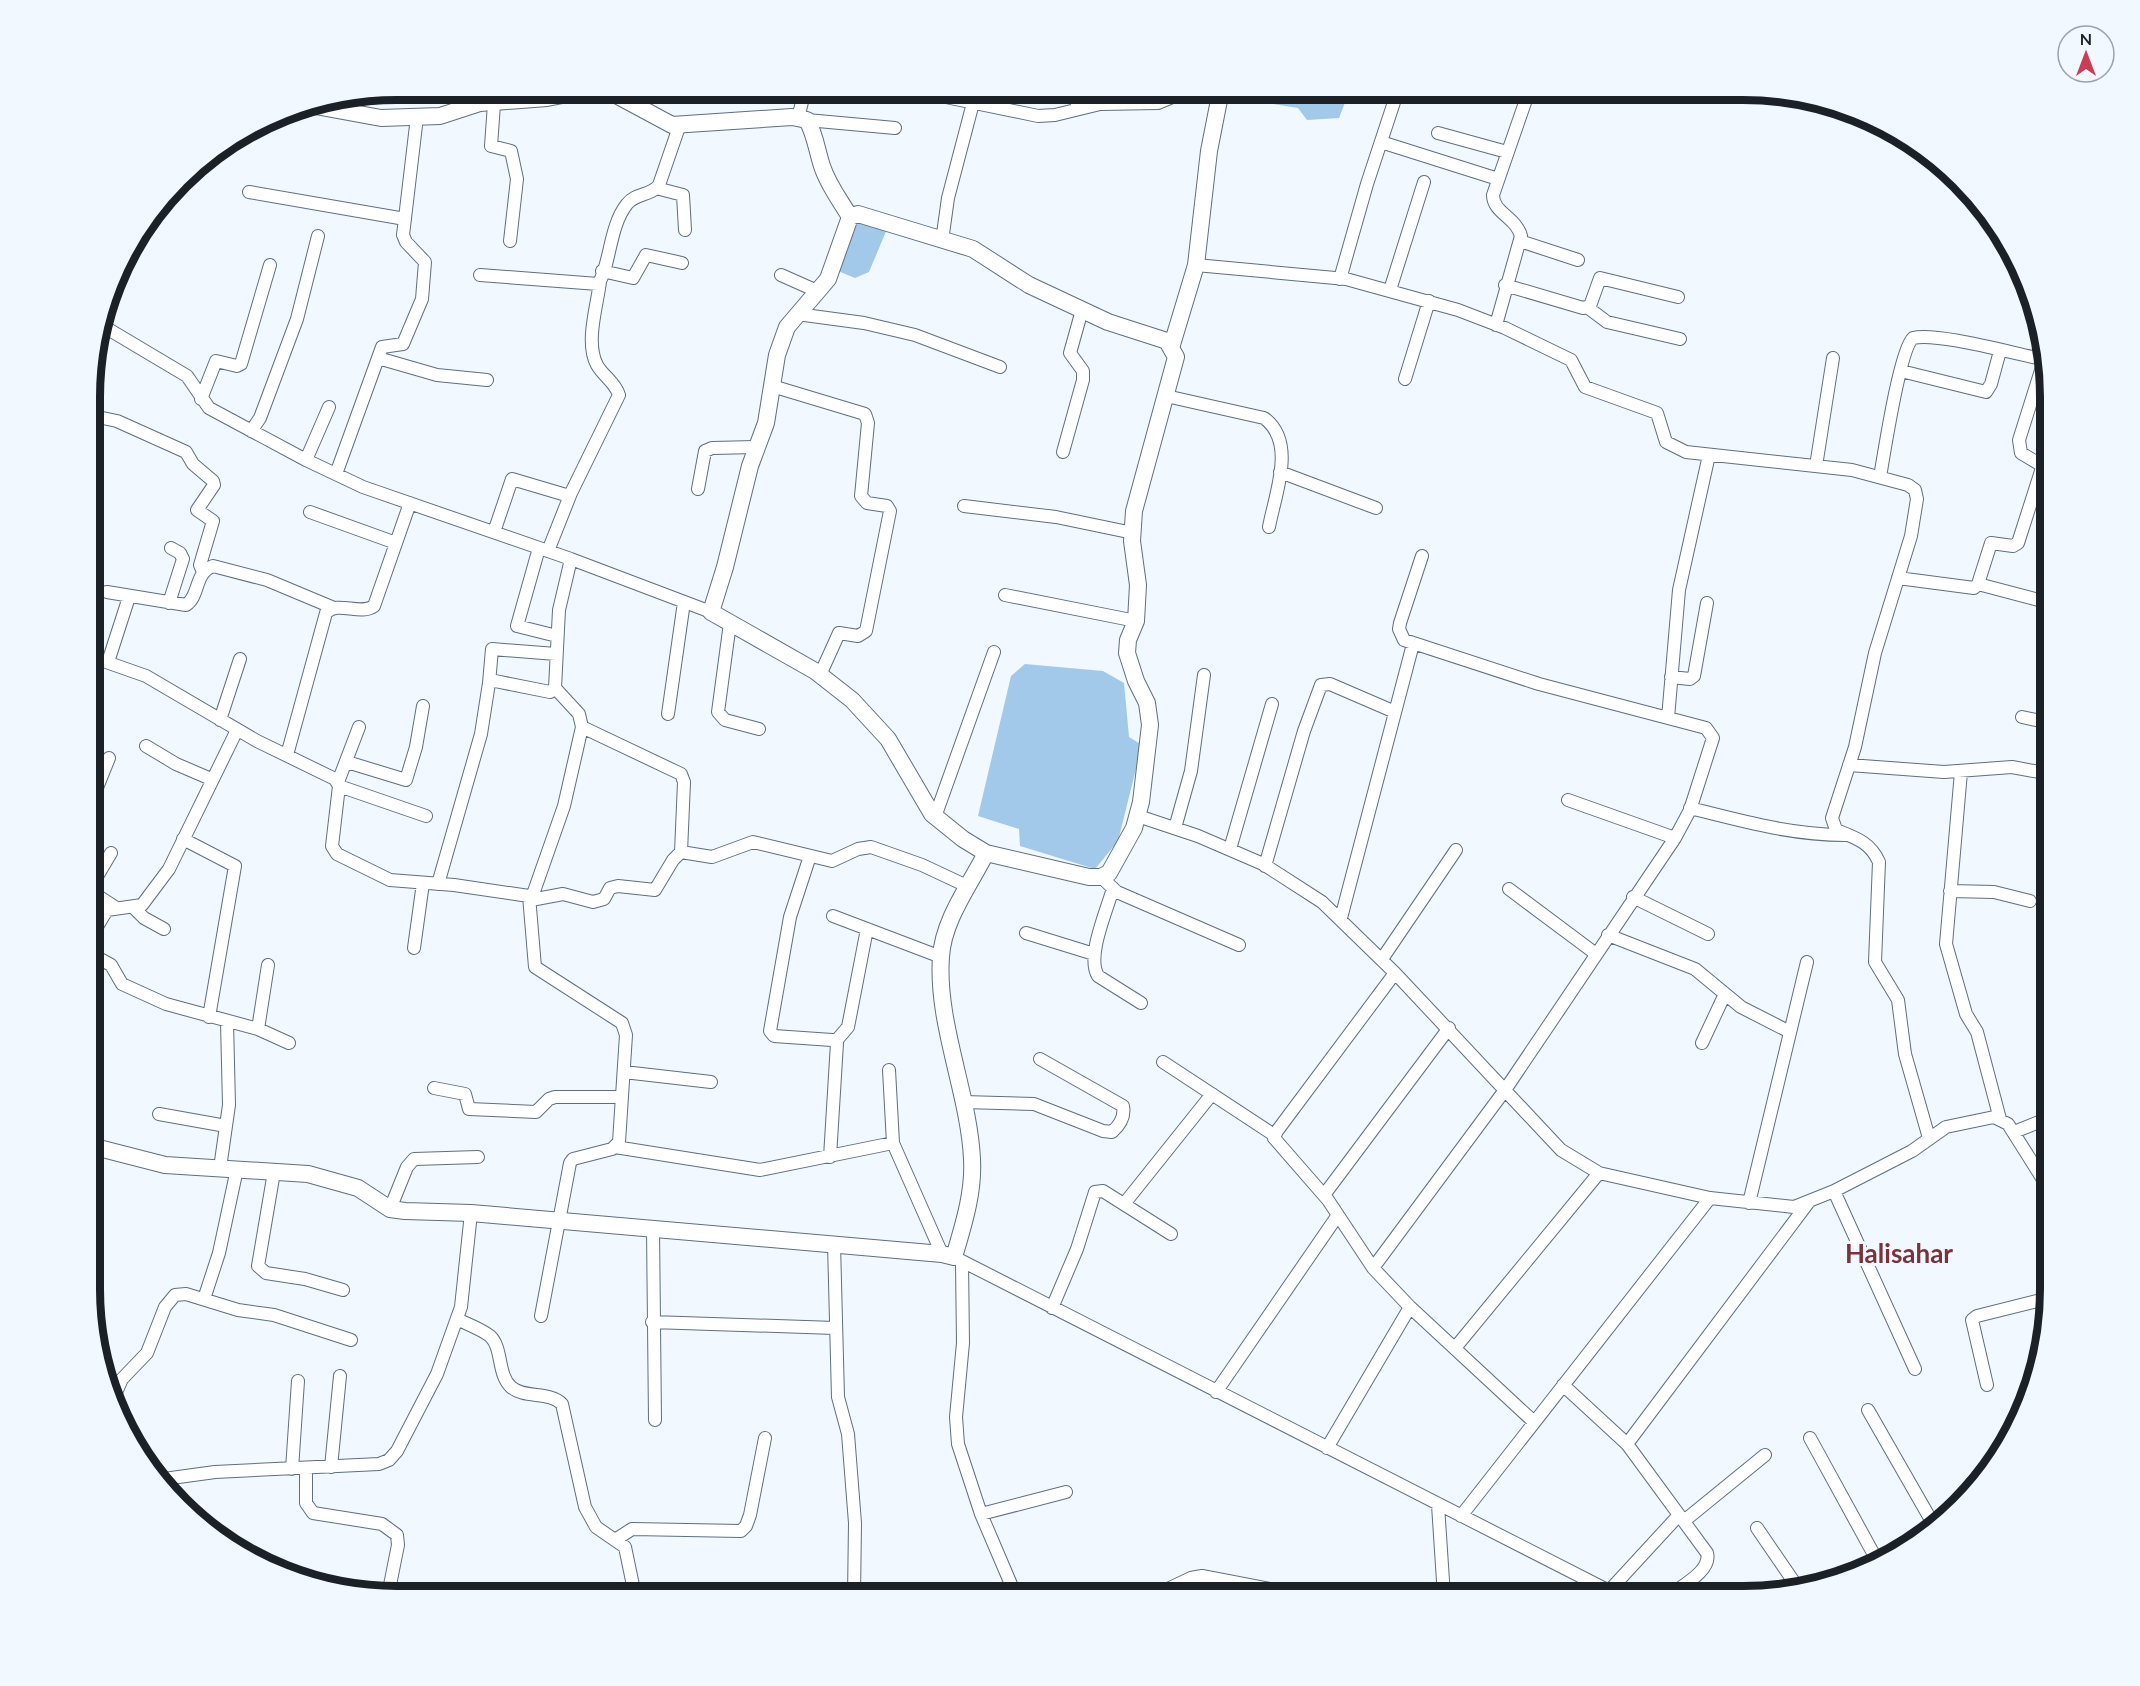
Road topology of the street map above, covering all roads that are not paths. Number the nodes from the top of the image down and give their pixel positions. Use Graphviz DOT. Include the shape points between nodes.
graph roads {
  1 [pos="483,100"];
  2 [pos="495,100"];
  3 [pos="636,100"];
  4 [pos="804,100"];
  5 [pos="963,100"];
  6 [pos="977,100"];
  7 [pos="1078,100"];
  8 [pos="1165,100"];
  9 [pos="1219,100"];
  10 [pos="1395,100"];
  11 [pos="1526,100"];
  12 [pos="976,103"];
  13 [pos="330,109"];
  14 [pos="1076,109"];
  15 [pos="417,117"];
  16 [pos="803,119"];
  17 [pos="680,124"];
  18 [pos="895,128"];
  19 [pos="1438,133"];
  20 [pos="1381,142"];
  21 [pos="1507,152"];
  22 [pos="1498,179"];
  23 [pos="1424,182"];
  24 [pos="656,189"];
  25 [pos="249,192"];
  26 [pos="850,217"];
  27 [pos="405,219"];
  28 [pos="685,230"];
  29 [pos="318,236"];
  30 [pos="510,241"];
  31 [pos="942,241"];
  32 [pos="1520,241"];
  33 [pos="1578,260"];
  34 [pos="682,263"];
  35 [pos="270,265"];
  36 [pos="1196,265"];
  37 [pos="480,275"];
  38 [pos="782,275"];
  39 [pos="601,276"];
  40 [pos="1340,279"];
  41 [pos="1505,285"];
  42 [pos="1390,290"];
  43 [pos="817,291"];
  44 [pos="1678,297"];
  45 [pos="1429,301"];
  46 [pos="1587,308"];
  47 [pos="1082,310"];
  48 [pos="797,314"];
  49 [pos="1496,325"];
  50 [pos="109,329"];
  51 [pos="1680,339"];
  52 [pos="1171,348"];
  53 [pos="2000,351"];
  54 [pos="378,358"];
  55 [pos="1833,358"];
  56 [pos="2037,361"];
  57 [pos="1000,367"];
  58 [pos="1901,371"];
  59 [pos="2039,376"];
  60 [pos="1405,379"];
  61 [pos="487,380"];
  62 [pos="772,386"];
  63 [pos="1166,396"];
  64 [pos="201,399"];
  65 [pos="329,408"];
  66 [pos="100,418"];
  67 [pos="251,431"];
  68 [pos="756,447"];
  69 [pos="1063,452"];
  70 [pos="1709,455"];
  71 [pos="306,460"];
  72 [pos="2040,464"];
  73 [pos="1816,466"];
  74 [pos="1280,472"];
  75 [pos="336,474"];
  76 [pos="2040,474"];
  77 [pos="1880,477"];
  78 [pos="698,489"];
  79 [pos="571,493"];
  80 [pos="410,503"];
  81 [pos="964,506"];
  82 [pos="1376,508"];
  83 [pos="310,512"];
  84 [pos="1269,527"];
  85 [pos="494,532"];
  86 [pos="1133,532"];
  87 [pos="396,543"];
  88 [pos="171,548"];
  89 [pos="544,550"];
  90 [pos="1422,556"];
  91 [pos="571,559"];
  92 [pos="203,572"];
  93 [pos="1898,578"];
  94 [pos="1978,584"];
  95 [pos="107,592"];
  96 [pos="1005,595"];
  97 [pos="129,597"];
  98 [pos="2040,600"];
  99 [pos="684,602"];
  100 [pos="169,603"];
  101 [pos="1707,603"];
  102 [pos="334,608"];
  103 [pos="711,612"];
  104 [pos="1136,621"];
  105 [pos="730,623"];
  106 [pos="557,636"];
  107 [pos="1413,644"];
  108 [pos="994,652"];
  109 [pos="556,654"];
  110 [pos="240,659"];
  111 [pos="100,660"];
  112 [pos="108,662"];
  113 [pos="820,675"];
  114 [pos="1204,675"];
  115 [pos="1671,677"];
  116 [pos="489,683"];
  117 [pos="555,688"];
  118 [pos="1272,704"];
  119 [pos="423,706"];
  120 [pos="1395,712"];
  121 [pos="668,714"];
  122 [pos="2022,717"];
  123 [pos="1668,718"];
  124 [pos="220,720"];
  125 [pos="2040,721"];
  126 [pos="359,727"];
  127 [pos="582,727"];
  128 [pos="759,729"];
  129 [pos="237,730"];
  130 [pos="146,746"];
  131 [pos="287,755"];
  132 [pos="109,758"];
  133 [pos="347,762"];
  134 [pos="1849,765"];
  135 [pos="1961,772"];
  136 [pos="2040,772"];
  137 [pos="212,779"];
  138 [pos="100,781"];
  139 [pos="339,784"];
  140 [pos="1568,800"];
  141 [pos="1690,807"];
  142 [pos="426,816"];
  143 [pos="1138,816"];
  144 [pos="935,817"];
  145 [pos="1175,828"];
  146 [pos="1848,835"];
  147 [pos="1675,838"];
  148 [pos="183,839"];
  149 [pos="1230,849"];
  150 [pos="1456,850"];
  151 [pos="681,852"];
  152 [pos="111,853"];
  153 [pos="987,853"];
  154 [pos="810,856"];
  155 [pos="1265,866"];
  156 [pos="100,872"];
  157 [pos="423,883"];
  158 [pos="1107,883"];
  159 [pos="438,884"];
  160 [pos="969,887"];
  161 [pos="1509,889"];
  162 [pos="1950,891"];
  163 [pos="100,897"];
  164 [pos="1633,897"];
  165 [pos="531,900"];
  166 [pos="2030,901"];
  167 [pos="115,907"];
  168 [pos="134,908"];
  169 [pos="833,916"];
  170 [pos="1341,918"];
  171 [pos="100,923"];
  172 [pos="164,929"];
  173 [pos="867,929"];
  174 [pos="1026,933"];
  175 [pos="1708,934"];
  176 [pos="1608,935"];
  177 [pos="1239,945"];
  178 [pos="414,948"];
  179 [pos="1094,954"];
  180 [pos="1596,954"];
  181 [pos="940,957"];
  182 [pos="100,958"];
  183 [pos="1382,959"];
  184 [pos="1807,962"];
  185 [pos="268,965"];
  186 [pos="1395,973"];
  187 [pos="1724,996"];
  188 [pos="1141,1003"];
  189 [pos="209,1017"];
  190 [pos="227,1022"];
  191 [pos="258,1029"];
  192 [pos="1449,1029"];
  193 [pos="1790,1032"];
  194 [pos="836,1041"];
  195 [pos="289,1043"];
  196 [pos="1702,1043"];
  197 [pos="1040,1059"];
  198 [pos="1162,1062"];
  199 [pos="889,1070"];
  200 [pos="624,1072"];
  201 [pos="711,1082"];
  202 [pos="434,1088"];
  203 [pos="1505,1090"];
  204 [pos="1212,1094"];
  205 [pos="622,1097"];
  206 [pos="963,1102"];
  207 [pos="159,1114"];
  208 [pos="2000,1119"];
  209 [pos="2040,1122"];
  210 [pos="226,1126"];
  211 [pos="2014,1132"];
  212 [pos="1274,1135"];
  213 [pos="1929,1138"];
  214 [pos="893,1143"];
  215 [pos="100,1148"];
  216 [pos="615,1148"];
  217 [pos="478,1157"];
  218 [pos="830,1157"];
  219 [pos="228,1169"];
  220 [pos="274,1172"];
  221 [pos="1599,1173"];
  222 [pos="2040,1174"];
  223 [pos="1834,1191"];
  224 [pos="1324,1195"];
  225 [pos="1710,1198"];
  226 [pos="1749,1203"];
  227 [pos="1808,1203"];
  228 [pos="1124,1204"];
  229 [pos="390,1209"];
  230 [pos="471,1213"];
  231 [pos="1338,1215"];
  232 [pos="560,1220"];
  233 [pos="653,1228"];
  234 [pos="1171,1234"];
  235 [pos="834,1244"];
  236 [pos="953,1258"];
  237 [pos="1373,1268"];
  238 [pos="343,1290"];
  239 [pos="204,1299"];
  240 [pos="2039,1300"];
  241 [pos="1410,1307"];
  242 [pos="1052,1308"];
  243 [pos="541,1316"];
  244 [pos="457,1319"];
  245 [pos="652,1322"];
  246 [pos="835,1328"];
  247 [pos="351,1340"];
  248 [pos="1455,1348"];
  249 [pos="1915,1369"];
  250 [pos="340,1376"];
  251 [pos="297,1381"];
  252 [pos="1563,1385"];
  253 [pos="1986,1385"];
  254 [pos="118,1389"];
  255 [pos="1216,1392"];
  256 [pos="1868,1410"];
  257 [pos="655,1420"];
  258 [pos="1534,1422"];
  259 [pos="765,1438"];
  260 [pos="1810,1438"];
  261 [pos="1627,1444"];
  262 [pos="1328,1449"];
  263 [pos="1764,1455"];
  264 [pos="331,1467"];
  265 [pos="306,1468"];
  266 [pos="292,1469"];
  267 [pos="169,1478"];
  268 [pos="1066,1492"];
  269 [pos="1438,1505"];
  270 [pos="981,1514"];
  271 [pos="1461,1516"];
  272 [pos="1681,1518"];
  273 [pos="1930,1518"];
  274 [pos="1757,1528"];
  275 [pos="615,1540"];
  276 [pos="1874,1555"];
  277 [pos="1793,1581"];
  278 [pos="390,1586"];
  279 [pos="633,1586"];
  280 [pos="855,1586"];
  281 [pos="1012,1586"];
  282 [pos="1175,1586"];
  283 [pos="1254,1586"];
  284 [pos="1443,1586"];
  285 [pos="1598,1586"];
  286 [pos="1621,1586"];
  287 [pos="1682,1586"];
  1 -- 15 [label="street" via="440,116"];
  2 -- 30 [label="street" via="491,146 511,151 517,172"];
  3 -- 17 [label="street" via="672,125"];
  4 -- 16 [label="street"];
  5 -- 12 [label="street"];
  6 -- 12 [label="street"];
  7 -- 14 [label="street"];
  8 -- 14 [label="street"];
  9 -- 36 [label="street"];
  10 -- 20 [label="street"];
  11 -- 21 [label="street"];
  12 -- 14 [label="street" via="1038,116"];
  12 -- 31 [label="street" via="948,198"];
  13 -- 15 [label="street" via="381,118"];
  15 -- 27 [label="street"];
  16 -- 17 [label="street"];
  16 -- 18 [label="street"];
  16 -- 26 [label="street" via="832,190"];
  17 -- 24 [label="street"];
  19 -- 21 [label="street"];
  20 -- 22 [label="street"];
  20 -- 40 [label="street"];
  21 -- 22 [label="street"];
  22 -- 32 [label="street" via="1493,202 1515,222"];
  23 -- 42 [label="street"];
  24 -- 28 [label="street" via="683,195"];
  24 -- 39 [label="street" via="626,204 609,243"];
  25 -- 27 [label="street"];
  26 -- 31 [label="street" via="858,214"];
  26 -- 43 [label="street" via="828,279"];
  27 -- 54 [label="street" via="404,239 425,262 424,292 403,344 385,345"];
  29 -- 67 [label="street" via="297,319 260,418"];
  31 -- 47 [label="street" via="973,249 1029,285"];
  32 -- 33 [label="street"];
  32 -- 41 [label="street"];
  34 -- 39 [label="street" via="646,255 633,278"];
  35 -- 64 [label="street" via="241,364 216,361"];
  36 -- 40 [label="street"];
  36 -- 52 [label="street"];
  37 -- 39 [label="street" via="594,285"];
  38 -- 43 [label="street"];
  39 -- 79 [label="street" via="594,358 619,395"];
  40 -- 42 [label="street"];
  41 -- 46 [label="street"];
  41 -- 49 [label="street"];
  42 -- 45 [label="street"];
  43 -- 48 [label="street"];
  44 -- 46 [label="street" via="1600,278"];
  45 -- 49 [label="street"];
  45 -- 60 [label="street"];
  46 -- 51 [label="street" via="1607,322"];
  47 -- 52 [label="street" via="1167,341"];
  47 -- 69 [label="street" via="1070,353 1083,371 1083,380"];
  48 -- 57 [label="street" via="905,332"];
  48 -- 62 [label="street" via="787,327 777,355"];
  49 -- 70 [label="street" via="1571,360 1585,387 1657,413 1666,442 1686,452"];
  50 -- 64 [label="street" via="182,372"];
  52 -- 63 [label="street" via="1176,357"];
  53 -- 56 [label="street"];
  53 -- 58 [label="street" via="1918,337 1910,341"];
  53 -- 58 [label="street" via="1986,392"];
  54 -- 61 [label="street" via="437,375"];
  54 -- 75 [label="street"];
  55 -- 73 [label="street"];
  58 -- 77 [label="street"];
  59 -- 72 [label="street" via="2018,448"];
  62 -- 68 [label="street" via="766,423"];
  62 -- 113 [label="street" via="865,414 868,423 861,496 867,503 886,506 890,511 866,631 858,636 843,632 836,636"];
  63 -- 74 [label="street" via="1264,418 1280,433"];
  63 -- 86 [label="street" via="1134,512"];
  64 -- 67 [label="street" via="209,408"];
  65 -- 71 [label="street"];
  66 -- 92 [label="street" via="117,421 186,452 193,464 213,481 197,510 213,521 200,565"];
  67 -- 71 [label="street"];
  68 -- 78 [label="street" via="708,449 703,453"];
  68 -- 103 [label="street"];
  70 -- 73 [label="street"];
  70 -- 115 [label="street" via="1679,590"];
  71 -- 75 [label="street"];
  73 -- 77 [label="street"];
  74 -- 82 [label="street"];
  74 -- 84 [label="street"];
  75 -- 80 [label="street"];
  76 -- 94 [label="street" via="2018,543 1991,543"];
  77 -- 93 [label="street" via="1908,485 1915,490 1917,499"];
  79 -- 85 [label="street" via="566,495 512,479"];
  79 -- 89 [label="street"];
  80 -- 85 [label="street"];
  80 -- 87 [label="street"];
  81 -- 86 [label="street" via="1056,517"];
  83 -- 87 [label="street"];
  85 -- 89 [label="street"];
  86 -- 104 [label="street" via="1138,585"];
  87 -- 102 [label="street" via="374,606 366,610"];
  88 -- 100 [label="street" via="183,560"];
  89 -- 91 [label="street"];
  89 -- 106 [label="street" via="517,626"];
  90 -- 107 [label="street" via="1399,629 1404,640"];
  91 -- 99 [label="street"];
  91 -- 106 [label="street"];
  92 -- 100 [label="street" via="189,604"];
  92 -- 102 [label="street" via="217,567 259,578"];
  93 -- 94 [label="street" via="1969,589"];
  93 -- 134 [label="street" via="1875,653"];
  94 -- 98 [label="street"];
  95 -- 97 [label="street"];
  96 -- 104 [label="street"];
  97 -- 100 [label="street"];
  97 -- 112 [label="street"];
  99 -- 103 [label="street"];
  99 -- 121 [label="street"];
  101 -- 115 [label="street" via="1697,671 1690,679"];
  102 -- 131 [label="street" via="326,614"];
  103 -- 105 [label="street"];
  104 -- 143 [label="street" via="1127,653 1147,703 1150,725"];
  105 -- 113 [label="street"];
  105 -- 128 [label="street" via="718,712 725,720"];
  106 -- 109 [label="street"];
  107 -- 120 [label="street"];
  107 -- 123 [label="street" via="1539,684"];
  108 -- 144 [label="street"];
  109 -- 116 [label="street" via="492,649"];
  109 -- 117 [label="street"];
  110 -- 124 [label="street"];
  111 -- 112 [label="street"];
  112 -- 124 [label="street" via="146,676"];
  113 -- 144 [label="street" via="852,700 888,739"];
  114 -- 145 [label="street" via="1191,771"];
  115 -- 123 [label="street"];
  116 -- 117 [label="street" via="550,692"];
  116 -- 159 [label="street" via="481,734"];
  117 -- 127 [label="street" via="579,714"];
  118 -- 149 [label="street"];
  119 -- 133 [label="street" via="406,780"];
  120 -- 155 [label="street" via="1330,684 1321,685"];
  120 -- 170 [label="street"];
  122 -- 125 [label="street"];
  123 -- 141 [label="street" via="1712,733"];
  124 -- 129 [label="street"];
  126 -- 133 [label="street"];
  127 -- 151 [label="street" via="681,774"];
  127 -- 165 [label="street" via="564,806"];
  129 -- 131 [label="street"];
  129 -- 137 [label="street"];
  130 -- 137 [label="street"];
  131 -- 139 [label="street"];
  132 -- 138 [label="street"];
  133 -- 139 [label="street"];
  134 -- 135 [label="street"];
  134 -- 146 [label="street" via="1832,818 1836,830"];
  135 -- 136 [label="street" via="2012,767"];
  135 -- 162 [label="street"];
  137 -- 148 [label="street"];
  139 -- 142 [label="street"];
  139 -- 157 [label="street" via="334,851 390,880"];
  140 -- 147 [label="street"];
  141 -- 146 [label="street" via="1767,828"];
  141 -- 147 [label="street"];
  143 -- 145 [label="street"];
  143 -- 158 [label="street"];
  144 -- 153 [label="street"];
  145 -- 149 [label="street"];
  146 -- 213 [label="street" via="1865,842 1879,862 1875,962 1898,1000 1905,1054"];
  147 -- 164 [label="street"];
  148 -- 168 [label="street" via="169,869 142,905"];
  148 -- 189 [label="street" via="235,866"];
  149 -- 155 [label="street"];
  150 -- 183 [label="street"];
  151 -- 154 [label="street" via="712,857 753,842"];
  151 -- 165 [label="street" via="655,890 618,886 610,888 604,899 593,902 563,894"];
  152 -- 156 [label="street"];
  153 -- 158 [label="street"];
  153 -- 160 [label="street"];
  154 -- 160 [label="street" via="832,861 871,847"];
  154 -- 194 [label="street" via="790,917 770,1031 774,1036"];
  155 -- 170 [label="street" via="1294,882"];
  157 -- 159 [label="street"];
  157 -- 178 [label="street"];
  158 -- 177 [label="street"];
  158 -- 179 [label="street"];
  159 -- 165 [label="street" via="525,895"];
  160 -- 181 [label="street" via="953,917"];
  161 -- 180 [label="street"];
  162 -- 166 [label="street" via="1994,892"];
  162 -- 208 [label="street" via="1946,945 1966,1014 1977,1032"];
  163 -- 167 [label="street"];
  164 -- 175 [label="street"];
  164 -- 176 [label="street"];
  165 -- 200 [label="street" via="535,967 622,1023 626,1035"];
  167 -- 168 [label="street"];
  167 -- 171 [label="street" via="107,910"];
  168 -- 172 [label="street"];
  169 -- 173 [label="street"];
  170 -- 183 [label="street"];
  173 -- 181 [label="street"];
  173 -- 194 [label="street" via="848,1027"];
  174 -- 179 [label="street"];
  176 -- 180 [label="street"];
  176 -- 187 [label="street" via="1695,969"];
  179 -- 188 [label="street" via="1098,976"];
  180 -- 203 [label="street"];
  181 -- 206 [label="street"];
  182 -- 189 [label="street" via="107,961 122,984 176,1008"];
  183 -- 186 [label="street"];
  184 -- 193 [label="street"];
  185 -- 191 [label="street"];
  186 -- 192 [label="street"];
  186 -- 212 [label="street"];
  187 -- 193 [label="street"];
  187 -- 196 [label="street"];
  189 -- 190 [label="street"];
  190 -- 191 [label="street"];
  190 -- 210 [label="street"];
  191 -- 195 [label="street"];
  192 -- 203 [label="street"];
  192 -- 224 [label="street"];
  193 -- 226 [label="street"];
  194 -- 218 [label="street"];
  197 -- 206 [label="street" via="1123,1106 1118,1127 1112,1132 1103,1131 1034,1104"];
  198 -- 204 [label="street"];
  199 -- 214 [label="street"];
  200 -- 201 [label="street"];
  200 -- 205 [label="street"];
  202 -- 205 [label="street" via="465,1094 469,1109 498,1111 536,1112 555,1097"];
  203 -- 221 [label="street" via="1561,1150"];
  203 -- 237 [label="street"];
  204 -- 212 [label="street"];
  204 -- 228 [label="street"];
  205 -- 216 [label="street" via="620,1142"];
  206 -- 236 [label="street" via="972,1162 966,1214"];
  207 -- 210 [label="street"];
  208 -- 211 [label="street"];
  208 -- 213 [label="street" via="1986,1117 1946,1127"];
  209 -- 211 [label="street"];
  210 -- 219 [label="street"];
  211 -- 222 [label="street"];
  212 -- 224 [label="street"];
  213 -- 223 [label="street" via="1912,1151"];
  214 -- 218 [label="street"];
  214 -- 236 [label="street"];
  215 -- 219 [label="street" via="165,1165"];
  216 -- 218 [label="street" via="750,1169 778,1168"];
  216 -- 232 [label="street" via="571,1161"];
  217 -- 229 [label="street" via="414,1159"];
  219 -- 220 [label="street"];
  219 -- 239 [label="street" via="219,1253"];
  220 -- 229 [label="street" via="308,1174 358,1188"];
  220 -- 238 [label="street" via="258,1266 262,1271"];
  221 -- 225 [label="street"];
  221 -- 248 [label="street"];
  223 -- 227 [label="street"];
  223 -- 249 [label="street"];
  224 -- 231 [label="street"];
  225 -- 226 [label="street"];
  225 -- 252 [label="street"];
  226 -- 227 [label="street" via="1785,1208"];
  227 -- 261 [label="street"];
  228 -- 234 [label="street"];
  228 -- 242 [label="street" via="1103,1191 1095,1192"];
  229 -- 230 [label="street"];
  230 -- 232 [label="street"];
  230 -- 244 [label="street" via="465,1291"];
  231 -- 237 [label="street"];
  231 -- 255 [label="street"];
  232 -- 233 [label="street"];
  232 -- 243 [label="street"];
  233 -- 235 [label="street"];
  233 -- 245 [label="street"];
  235 -- 236 [label="street"];
  235 -- 246 [label="street"];
  236 -- 242 [label="street"];
  236 -- 270 [label="street" via="964,1336 956,1431 961,1459"];
  237 -- 241 [label="street"];
  239 -- 247 [label="street" via="238,1310 274,1315"];
  239 -- 254 [label="street" via="186,1293 169,1300 147,1353"];
  240 -- 253 [label="street" via="1972,1320"];
  241 -- 248 [label="street"];
  241 -- 262 [label="street"];
  242 -- 255 [label="street"];
  244 -- 264 [label="street" via="437,1374 397,1451 379,1464"];
  244 -- 275 [label="street" via="489,1335 506,1382 513,1389 562,1404 585,1507 596,1527"];
  245 -- 246 [label="street"];
  245 -- 257 [label="street"];
  246 -- 280 [label="street" via="838,1399 848,1434"];
  248 -- 258 [label="street"];
  250 -- 264 [label="street"];
  251 -- 266 [label="street"];
  252 -- 258 [label="street"];
  252 -- 261 [label="street"];
  255 -- 262 [label="street"];
  256 -- 273 [label="street"];
  258 -- 271 [label="street"];
  259 -- 275 [label="street" via="750,1515 741,1531 633,1529"];
  260 -- 276 [label="street"];
  261 -- 272 [label="street"];
  262 -- 269 [label="street"];
  263 -- 272 [label="street"];
  264 -- 265 [label="street"];
  265 -- 266 [label="street"];
  265 -- 278 [label="street" via="306,1503 313,1513 382,1524 397,1535"];
  266 -- 267 [label="street"];
  268 -- 270 [label="street"];
  269 -- 271 [label="street"];
  269 -- 284 [label="street"];
  270 -- 281 [label="street"];
  271 -- 285 [label="street"];
  272 -- 286 [label="street"];
  272 -- 287 [label="street" via="1707,1553 1708,1561"];
  274 -- 277 [label="street"];
  275 -- 279 [label="street" via="627,1550"];
  282 -- 283 [label="street" via="1202,1576"];
}
